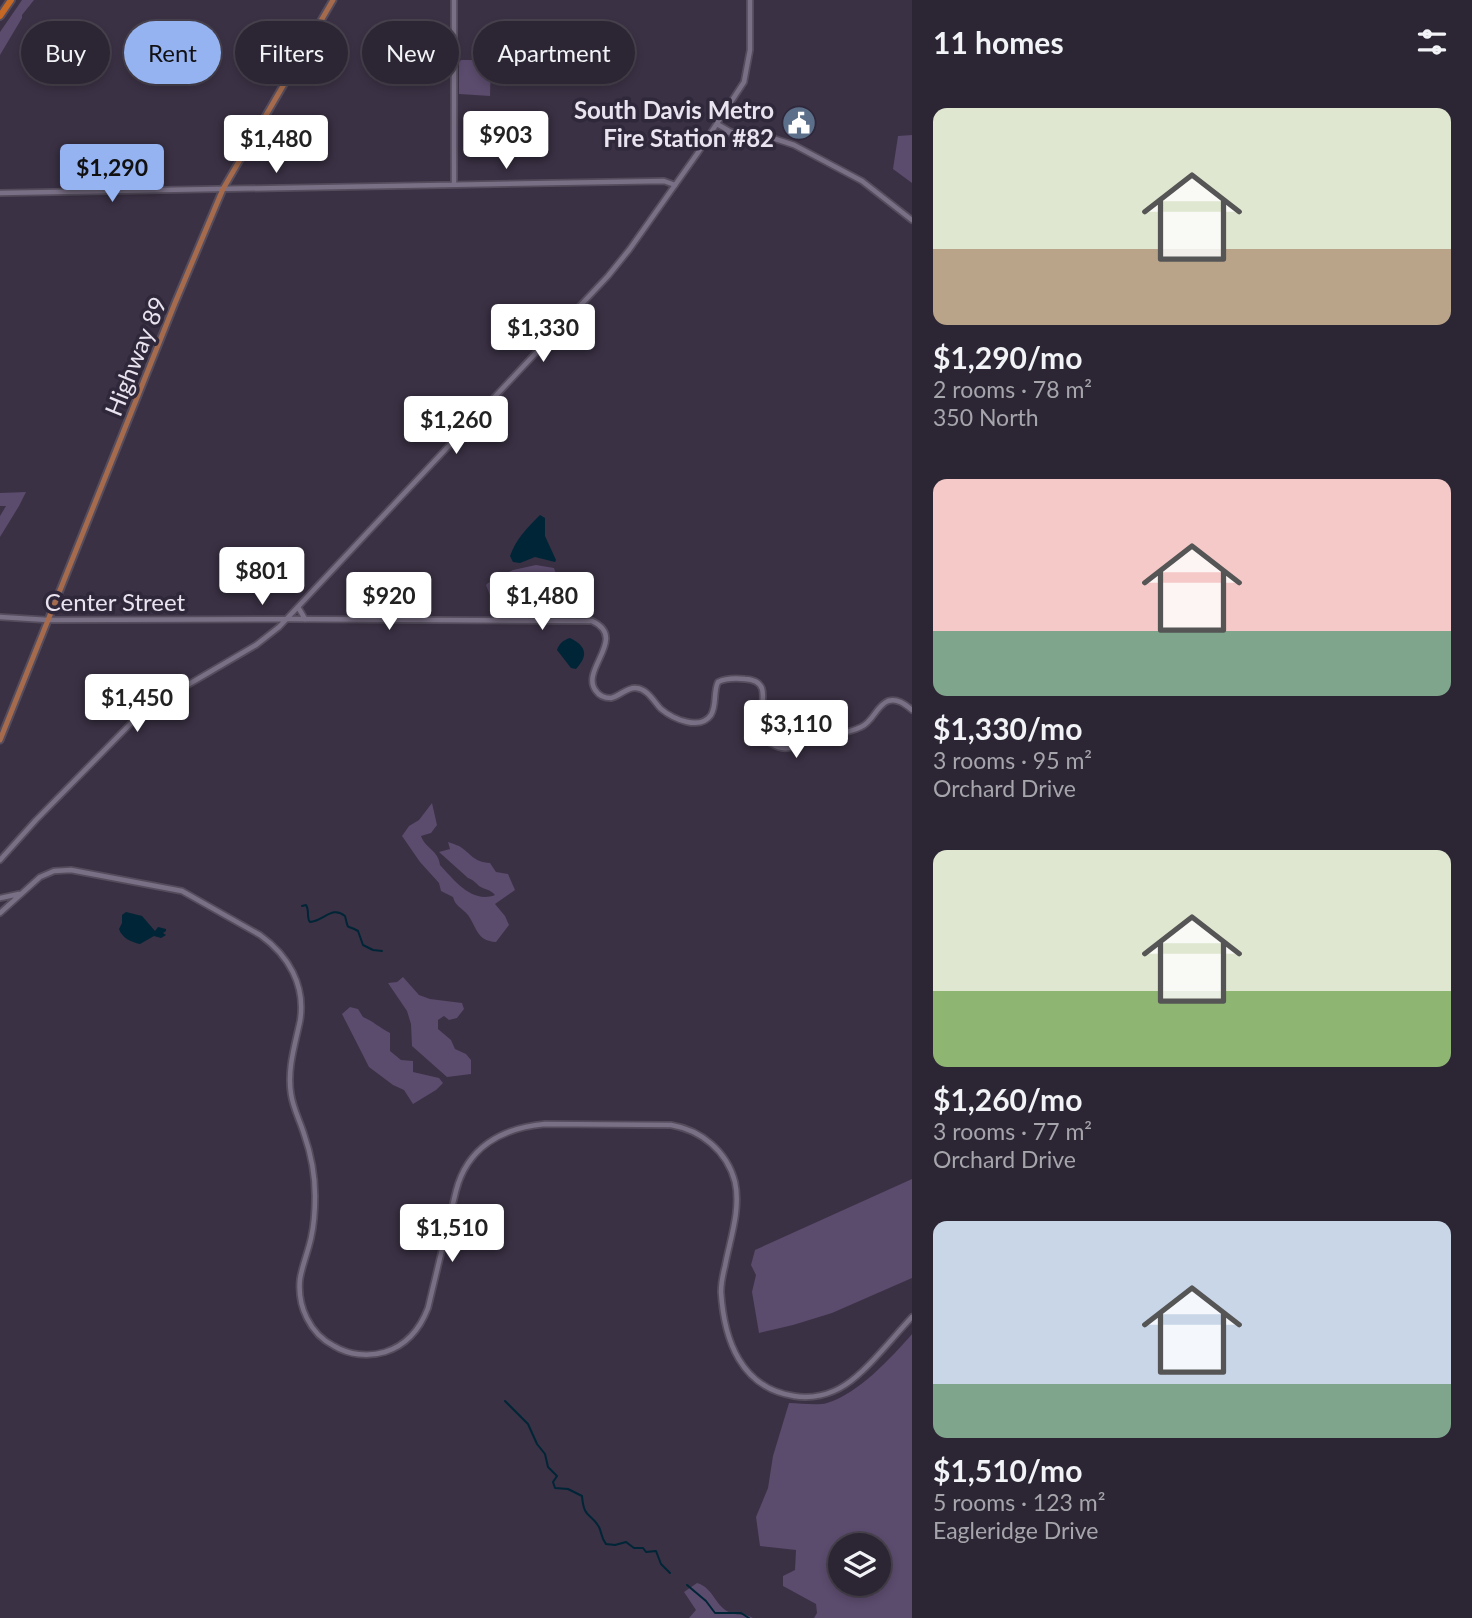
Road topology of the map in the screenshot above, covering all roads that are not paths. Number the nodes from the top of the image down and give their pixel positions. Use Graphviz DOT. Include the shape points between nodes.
graph roads {
  1 [pos="11,0"];
  2 [pos="333,0"];
  3 [pos="454,0"];
  4 [pos="750,0"];
  5 [pos="0,16"];
  6 [pos="717,124"];
  7 [pos="731,132"];
  8 [pos="709,136"];
  9 [pos="454,185"];
  10 [pos="674,185"];
  11 [pos="223,189"];
  12 [pos="0,193"];
  13 [pos="912,220"];
  14 [pos="298,607"];
  15 [pos="0,617"];
  16 [pos="286,619"];
  17 [pos="305,619"];
  18 [pos="48,620"];
  19 [pos="912,710"];
  20 [pos="0,740"];
  21 [pos="0,860"];
  22 [pos="19,894"];
  23 [pos="0,899"];
  24 [pos="1,911"];
  25 [pos="912,1317"];
  1 -- 5 [label="highway"];
  2 -- 11 [label="main road, Highway 89"];
  3 -- 9 [label="main road"];
  4 -- 6 [label="main road" via="747,74"];
  6 -- 7 [label="main road"];
  6 -- 8 [label="main road"];
  7 -- 8 [label="main road"];
  7 -- 13 [label="main road" via="760,134 794,145 856,177"];
  8 -- 10 [label="main road"];
  9 -- 10 [label="main road" via="664,181"];
  9 -- 11 [label="main road"];
  10 -- 14 [label="main road" via="608,276"];
  11 -- 12 [label="main road"];
  11 -- 18 [label="main road, Highway 89"];
  14 -- 16 [label="main road"];
  14 -- 17 [label="main road"];
  15 -- 18 [label="main road, Center Street"];
  16 -- 17 [label="main road, Center Street"];
  16 -- 18 [label="main road, Center Street"];
  16 -- 21 [label="main road" via="256,645 142,711"];
  17 -- 19 [label="main road, Center Street" via="597,622 606,642 592,678 599,694 611,698 639,688 669,714 697,723 711,715 718,682 750,679 763,691 761,732 779,747 792,748 860,728 889,701 900,701"];
  18 -- 20 [label="main road, Highway 89"];
  22 -- 23 [label="main road"];
  22 -- 24 [label="main road"];
  22 -- 25 [label="main road" via="40,877 64,870 175,889 260,935 286,960 301,1001 290,1069 291,1095 310,1152 315,1185 300,1300 315,1331 337,1348 373,1354 393,1349 412,1336 428,1308 465,1167 494,1138 545,1124 671,1125 698,1133 713,1145 729,1167 736,1191 736,1215 721,1290 730,1341 743,1367 765,1387 805,1397 841,1388"];
  23 -- 24 [label="main road"];
}
